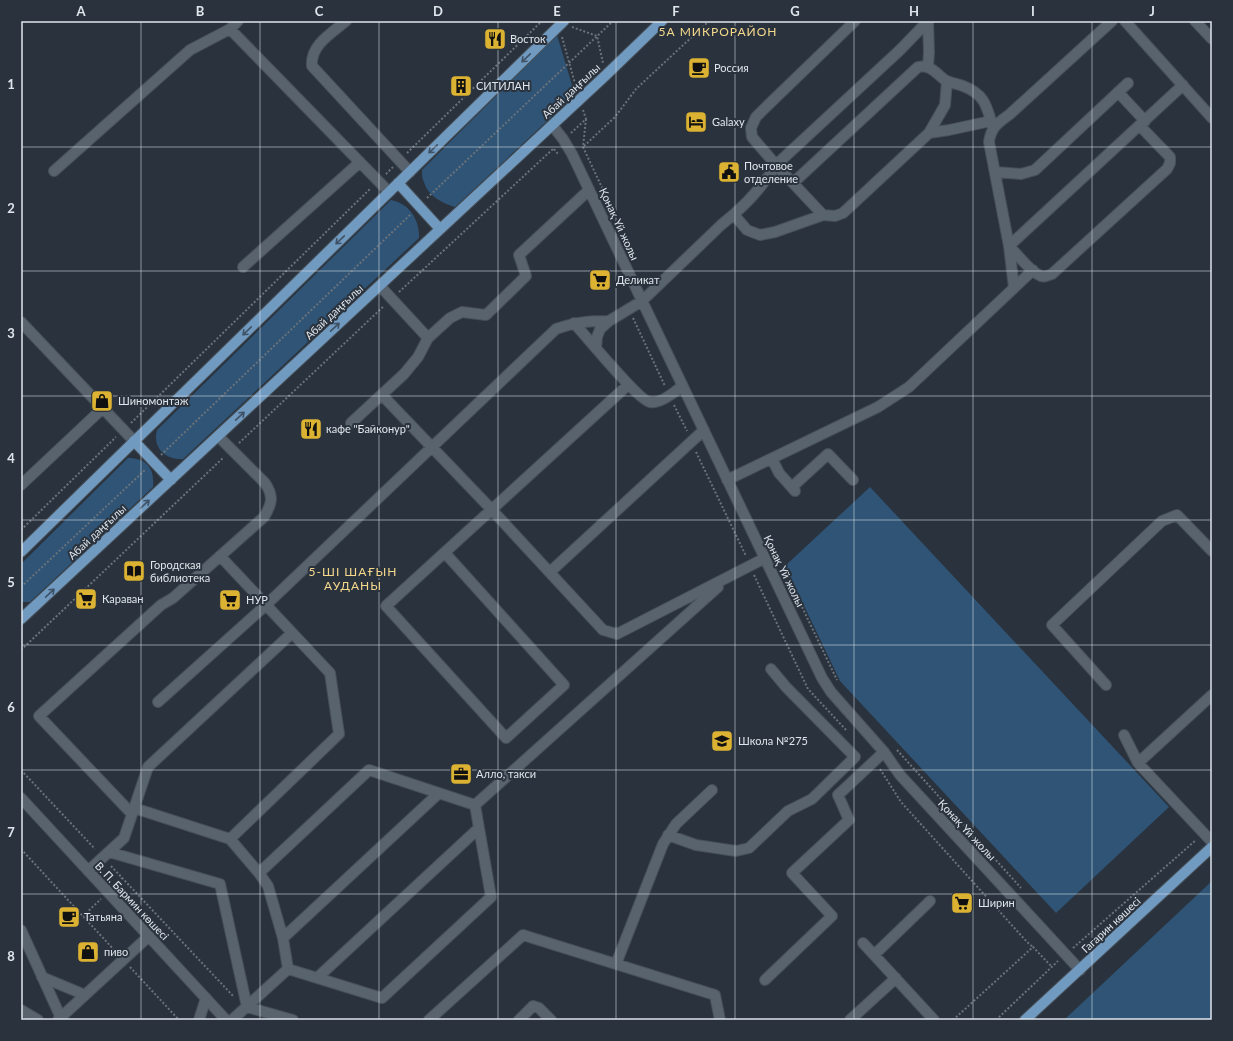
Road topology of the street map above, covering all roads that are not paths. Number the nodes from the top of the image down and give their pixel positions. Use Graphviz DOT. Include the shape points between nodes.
graph roads {
  1 [pos="238,21"];
  2 [pos="346,21"];
  3 [pos="662,21"];
  4 [pos="855,21"];
  5 [pos="928,21"];
  6 [pos="1112,21"];
  7 [pos="1125,21"];
  8 [pos="1195,21"];
  9 [pos="561,24"];
  10 [pos="230,29"];
  11 [pos="1212,39"];
  12 [pos="928,67"];
  13 [pos="947,81"];
  14 [pos="1128,83"];
  15 [pos="1183,85"];
  16 [pos="1118,92"];
  17 [pos="1212,118"];
  18 [pos="992,124"];
  19 [pos="1142,124"];
  20 [pos="552,125"];
  21 [pos="929,133"];
  22 [pos="360,162"];
  23 [pos="776,165"];
  24 [pos="54,171"];
  25 [pos="410,172"];
  26 [pos="996,172"];
  27 [pos="398,183"];
  28 [pos="793,183"];
  29 [pos="589,190"];
  30 [pos="389,192"];
  31 [pos="734,215"];
  32 [pos="823,215"];
  33 [pos="440,229"];
  34 [pos="1009,246"];
  35 [pos="243,267"];
  36 [pos="1033,270"];
  37 [pos="380,286"];
  38 [pos="1014,288"];
  39 [pos="642,301"];
  40 [pos="609,321"];
  41 [pos="21,322"];
  42 [pos="574,323"];
  43 [pos="428,338"];
  44 [pos="596,348"];
  45 [pos="628,385"];
  46 [pos="682,386"];
  47 [pos="382,396"];
  48 [pos="103,408"];
  49 [pos="351,423"];
  50 [pos="704,430"];
  51 [pos="218,436"];
  52 [pos="134,441"];
  53 [pos="432,448"];
  54 [pos="772,459"];
  55 [pos="170,480"];
  56 [pos="727,480"];
  57 [pos="853,480"];
  58 [pos="21,485"];
  59 [pos="492,510"];
  60 [pos="1212,551"];
  61 [pos="21,552"];
  62 [pos="445,553"];
  63 [pos="220,556"];
  64 [pos="765,558"];
  65 [pos="550,572"];
  66 [pos="726,579"];
  67 [pos="266,605"];
  68 [pos="21,619"];
  69 [pos="292,633"];
  70 [pos="771,669"];
  71 [pos="1106,685"];
  72 [pos="1212,695"];
  73 [pos="158,702"];
  74 [pos="1124,735"];
  75 [pos="884,752"];
  76 [pos="1138,763"];
  77 [pos="712,790"];
  78 [pos="439,793"];
  79 [pos="21,798"];
  80 [pos="475,805"];
  81 [pos="133,811"];
  82 [pos="479,828"];
  83 [pos="668,835"];
  84 [pos="230,839"];
  85 [pos="1212,842"];
  86 [pos="1212,848"];
  87 [pos="106,854"];
  88 [pos="88,871"];
  89 [pos="259,873"];
  90 [pos="930,901"];
  91 [pos="21,930"];
  92 [pos="149,936"];
  93 [pos="283,938"];
  94 [pos="863,943"];
  95 [pos="874,954"];
  96 [pos="616,964"];
  97 [pos="288,969"];
  98 [pos="1080,970"];
  99 [pos="42,977"];
  100 [pos="317,978"];
  101 [pos="896,978"];
  102 [pos="765,980"];
  103 [pos="85,995"];
  104 [pos="206,998"];
  105 [pos="246,1008"];
  106 [pos="21,1010"];
  107 [pos="60,1019"];
  108 [pos="38,1020"];
  109 [pos="199,1020"];
  110 [pos="226,1020"];
  111 [pos="232,1020"];
  112 [pos="293,1020"];
  113 [pos="429,1020"];
  114 [pos="519,1020"];
  115 [pos="551,1020"];
  116 [pos="720,1020"];
  117 [pos="850,1020"];
  118 [pos="934,1020"];
  119 [pos="1025,1020"];
  1 -- 10 [label="street"];
  2 -- 25 [label="street" via="317,46 311,58 312,66"];
  3 -- 20 [label="main road, Абай даңғылы"];
  4 -- 23 [label="street" via="756,118 751,128 752,137"];
  5 -- 12 [label="street"];
  5 -- 23 [label="street"];
  6 -- 18 [label="street" via="1010,114"];
  7 -- 15 [label="street"];
  8 -- 11 [label="street"];
  9 -- 25 [label="main road, one-way"];
  10 -- 22 [label="street"];
  10 -- 24 [label="street" via="190,50"];
  12 -- 13 [label="street"];
  12 -- 28 [label="street" via="918,67"];
  13 -- 18 [label="street" via="975,91 985,103"];
  13 -- 21 [label="street" via="945,105"];
  14 -- 16 [label="street"];
  15 -- 17 [label="street"];
  15 -- 19 [label="street"];
  16 -- 19 [label="street"];
  16 -- 26 [label="street" via="1035,170 1021,174"];
  18 -- 21 [label="street"];
  18 -- 26 [label="street" via="989,142"];
  19 -- 34 [label="street"];
  19 -- 36 [label="street" via="1170,157 1166,169 1052,274 1040,276"];
  20 -- 29 [label="street, Қонақ Үй жолы" via="572,154"];
  20 -- 33 [label="main road, Абай даңғылы"];
  21 -- 32 [label="street" via="843,213 835,216"];
  22 -- 30 [label="street"];
  22 -- 35 [label="street"];
  23 -- 28 [label="street"];
  23 -- 31 [label="street" via="766,182"];
  25 -- 27 [label="main road"];
  26 -- 34 [label="street"];
  27 -- 30 [label="main road"];
  27 -- 33 [label="main road"];
  28 -- 32 [label="street"];
  29 -- 39 [label="street, Қонақ Үй жолы"];
  29 -- 43 [label="street" via="519,255 526,276 486,315 462,312 450,318"];
  30 -- 52 [label="main road, one-way"];
  31 -- 32 [label="street" via="747,230 760,235"];
  31 -- 39 [label="street"];
  33 -- 37 [label="main road, Абай даңғылы"];
  34 -- 36 [label="street"];
  34 -- 38 [label="street"];
  36 -- 38 [label="street"];
  37 -- 43 [label="street"];
  51 -- 37 [label="main road, Абай даңғылы, one-way"];
  38 -- 54 [label="street" via="909,387 878,407"];
  39 -- 40 [label="street"];
  39 -- 46 [label="street, Қонақ Үй жолы"];
  40 -- 42 [label="street"];
  40 -- 44 [label="street" via="600,329"];
  41 -- 48 [label="street"];
  42 -- 44 [label="street"];
  42 -- 53 [label="street" via="556,329"];
  43 -- 47 [label="street" via="418,357"];
  44 -- 45 [label="street"];
  45 -- 46 [label="street" via="646,401 653,403"];
  45 -- 59 [label="street"];
  46 -- 50 [label="street, Қонақ Үй жолы"];
  47 -- 49 [label="street"];
  47 -- 53 [label="street"];
  48 -- 52 [label="street"];
  48 -- 58 [label="street"];
  50 -- 56 [label="street, Қонақ Үй жолы"];
  50 -- 65 [label="street"];
  51 -- 55 [label="main road, Абай даңғылы"];
  51 -- 63 [label="street" via="265,483 270,490 271,498 270,507 264,517"];
  52 -- 55 [label="main road"];
  52 -- 61 [label="main road"];
  53 -- 59 [label="street"];
  53 -- 67 [label="street"];
  54 -- 56 [label="street"];
  54 -- 57 [label="street" via="779,473 793,489 828,454"];
  68 -- 55 [label="main road, Абай даңғылы, one-way"];
  56 -- 64 [label="street, Қонақ Үй жолы"];
  59 -- 62 [label="street"];
  59 -- 65 [label="street"];
  60 -- 71 [label="street" via="1177,515 1162,521 1052,625"];
  62 -- 62 [label="street" via="564,685 506,738 386,606"];
  63 -- 67 [label="street"];
  63 -- 81 [label="street" via="173,598 161,604 39,716"];
  64 -- 66 [label="street"];
  64 -- 75 [label="street, Қонақ Үй жолы" via="822,678 831,692"];
  65 -- 66 [label="street" via="603,630 617,634"];
  66 -- 80 [label="street"];
  67 -- 69 [label="street"];
  67 -- 73 [label="street"];
  69 -- 81 [label="street" via="148,767"];
  69 -- 84 [label="street" via="330,673 339,734"];
  70 -- 83 [label="street" via="855,757 812,799 788,811 749,848 736,851 696,845"];
  72 -- 76 [label="street"];
  74 -- 76 [label="street"];
  75 -- 98 [label="street, Қонақ Үй жолы" via="900,775"];
  75 -- 102 [label="street" via="838,795 849,820 792,873 832,916"];
  76 -- 85 [label="street"];
  77 -- 83 [label="street"];
  78 -- 80 [label="street"];
  78 -- 89 [label="street" via="369,770"];
  78 -- 93 [label="street"];
  79 -- 88 [label="street, В. П. Бармин көшесі"];
  80 -- 82 [label="street"];
  81 -- 84 [label="street"];
  81 -- 87 [label="street" via="124,838"];
  82 -- 100 [label="street"];
  82 -- 100 [label="street" via="491,897 382,998"];
  83 -- 96 [label="street"];
  84 -- 89 [label="street"];
  86 -- 98 [label="main road, Гагарин көшесі"];
  87 -- 88 [label="street"];
  87 -- 105 [label="street" via="220,884"];
  88 -- 92 [label="street, В. П. Бармин көшесі"];
  89 -- 93 [label="street" via="268,886"];
  90 -- 95 [label="street"];
  91 -- 99 [label="street"];
  92 -- 103 [label="street"];
  92 -- 104 [label="street, В. П. Бармин көшесі"];
  93 -- 97 [label="street"];
  94 -- 95 [label="street"];
  95 -- 101 [label="street"];
  96 -- 113 [label="street" via="523,935"];
  96 -- 116 [label="street" via="715,995"];
  97 -- 100 [label="street"];
  97 -- 105 [label="street"];
  98 -- 119 [label="main road, Гагарин көшесі"];
  99 -- 103 [label="street"];
  99 -- 107 [label="street"];
  101 -- 117 [label="street"];
  101 -- 118 [label="street"];
  103 -- 107 [label="street"];
  104 -- 109 [label="street"];
  104 -- 110 [label="street, В. П. Бармин көшесі"];
  105 -- 111 [label="street"];
  105 -- 112 [label="street"];
  106 -- 108 [label="street"];
  114 -- 115 [label="street" via="533,1006 540,1008"];
}
